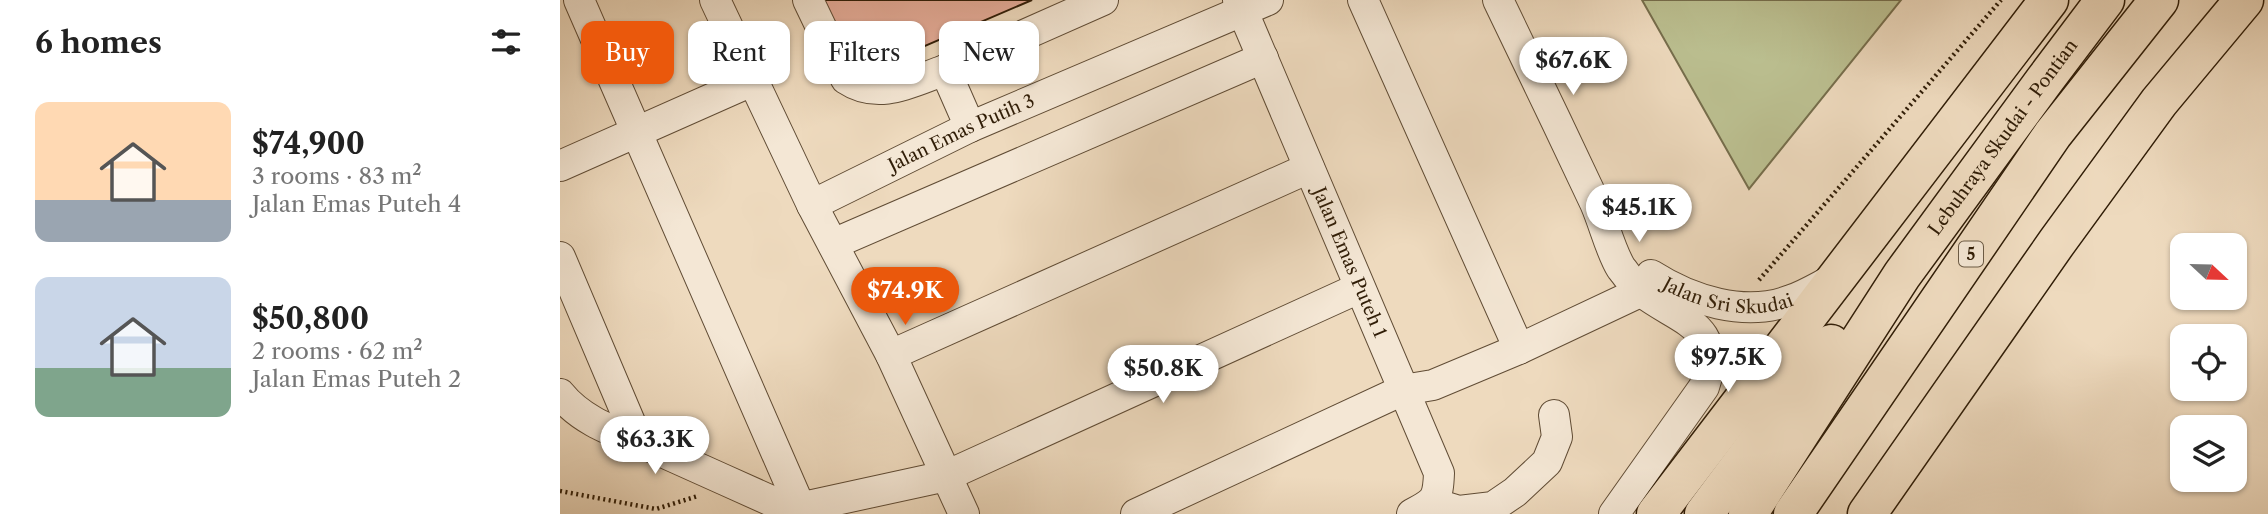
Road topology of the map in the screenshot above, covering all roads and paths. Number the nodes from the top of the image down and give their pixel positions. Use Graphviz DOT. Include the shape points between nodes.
graph roads {
  1 [pos="579,0"];
  2 [pos="715,0"];
  3 [pos="808,0"];
  4 [pos="1103,0"];
  5 [pos="1363,0"];
  6 [pos="1499,0"];
  7 [pos="2001,0"];
  8 [pos="2049,0"];
  9 [pos="2105,0"];
  10 [pos="2159,0"];
  11 [pos="2244,0"];
  12 [pos="1250,3"];
  13 [pos="725,21"];
  14 [pos="1039,28"];
  15 [pos="1263,58"];
  16 [pos="939,72"];
  17 [pos="745,84"];
  18 [pos="756,84"];
  19 [pos="951,84"];
  20 [pos="970,127"];
  21 [pos="636,134"];
  22 [pos="560,166"];
  23 [pos="1309,168"];
  24 [pos="812,205"];
  25 [pos="1601,216"];
  26 [pos="833,244"];
  27 [pos="560,257"];
  28 [pos="1837,278"];
  29 [pos="1359,288"];
  30 [pos="1640,292"];
  31 [pos="1736,306"];
  32 [pos="1519,349"];
  33 [pos="891,355"];
  34 [pos="1403,390"];
  35 [pos="560,394"];
  36 [pos="1554,415"];
  37 [pos="638,440"];
  38 [pos="946,476"];
  39 [pos="736,485"];
  40 [pos="560,491"];
  41 [pos="800,507"];
  42 [pos="1731,507"];
  43 [pos="1422,508"];
  44 [pos="964,514"];
  45 [pos="1136,514"];
  46 [pos="1614,514"];
  47 [pos="1656,514"];
  48 [pos="1793,514"];
  49 [pos="1867,514"];
  1 -- 21 [label="street"];
  2 -- 13 [label="street"];
  3 -- 16 [label="street" via="846,79 858,87 870,91 891,88"];
  4 -- 14 [label="street"];
  5 -- 32 [label="street"];
  6 -- 25 [label="street, Jalan Sri Skudai"];
  7 -- 31 [label="path"];
  8 -- 28 [label="highway"];
  9 -- 42 [label="highway, Lebuhraya Skudai - Pontian / 5" via="1902,275 1857,309"];
  10 -- 48 [label="highway, 5" via="2053,134"];
  11 -- 49 [label="highway" via="2159,102"];
  12 -- 15 [label="street, Jalan Emas Puteh 1"];
  12 -- 20 [label="street, Jalan Emas Putih 3"];
  15 -- 23 [label="street, Jalan Emas Puteh 1"];
  15 -- 26 [label="street"];
  17 -- 21 [label="street"];
  18 -- 24 [label="street"];
  19 -- 20 [label="street"];
  20 -- 24 [label="street, Jalan Emas Putih 3"];
  21 -- 22 [label="street"];
  21 -- 41 [label="street"];
  23 -- 29 [label="street, Jalan Emas Puteh 1"];
  23 -- 33 [label="street"];
  24 -- 26 [label="street"];
  25 -- 30 [label="street, Jalan Sri Skudai" via="1619,265"];
  25 -- 31 [label="street, Jalan Sri Skudai" via="1632,258 1652,276 1684,293"];
  26 -- 33 [label="street"];
  27 -- 37 [label="street"];
  28 -- 31 [label="street, Jalan Sri Skudai" via="1790,300 1768,306"];
  28 -- 47 [label="highway"];
  29 -- 34 [label="street, Jalan Emas Puteh 1"];
  29 -- 38 [label="street"];
  30 -- 32 [label="street"];
  30 -- 46 [label="street, Jalan Sri Skudai" via="1696,327 1707,347 1710,368 1704,387"];
  32 -- 34 [label="street" via="1433,385"];
  33 -- 38 [label="street"];
  34 -- 43 [label="street, Jalan Emas Puteh 1" via="1439,473 1438,491"];
  34 -- 45 [label="street"];
  35 -- 37 [label="street" via="572,408 601,426"];
  36 -- 43 [label="street" via="1557,438 1547,462 1515,492 1493,507 1460,511"];
  37 -- 39 [label="street"];
  38 -- 41 [label="street"];
  38 -- 44 [label="street"];
  39 -- 40 [label="path" via="656,509"];
  39 -- 41 [label="street" via="787,508"];
}
